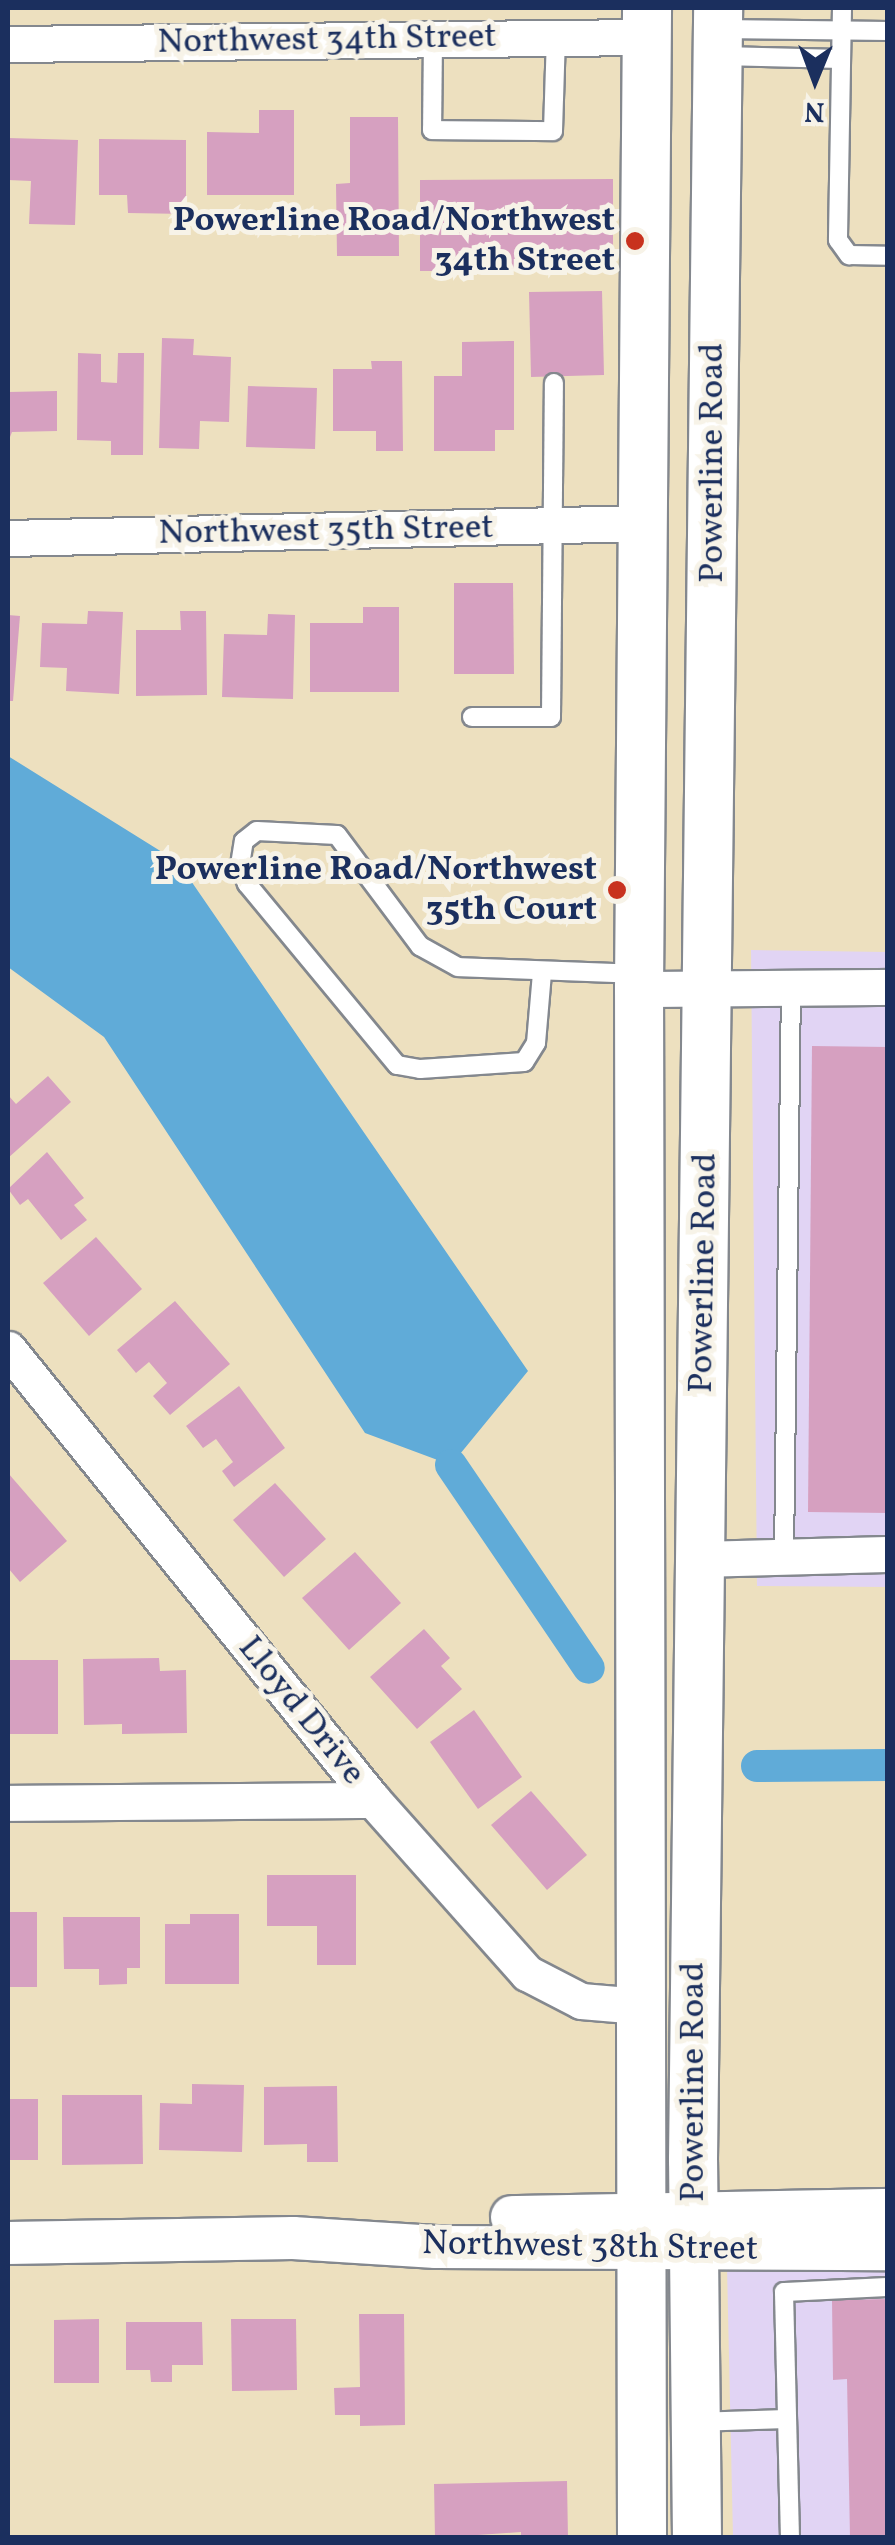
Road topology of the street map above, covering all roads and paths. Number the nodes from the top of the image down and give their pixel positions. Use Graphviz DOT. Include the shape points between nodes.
graph roads {
  1 [pos="842,17"];
  2 [pos="647,22"];
  3 [pos="710,25"];
  4 [pos="888,31"];
  5 [pos="556,38"];
  6 [pos="432,39"];
  7 [pos="8,44"];
  8 [pos="841,59"];
  9 [pos="715,162"];
  10 [pos="888,256"];
  11 [pos="554,383"];
  12 [pos="644,524"];
  13 [pos="552,526"];
  14 [pos="8,538"];
  15 [pos="472,717"];
  16 [pos="542,972"];
  17 [pos="639,982"];
  18 [pos="888,987"];
  19 [pos="791,988"];
  20 [pos="710,990"];
  21 [pos="13,1361"];
  22 [pos="888,1554"];
  23 [pos="784,1557"];
  24 [pos="698,1559"];
  25 [pos="373,1800"];
  26 [pos="8,1803"];
  27 [pos="640,2006"];
  28 [pos="888,2210"];
  29 [pos="638,2230"];
  30 [pos="693,2230"];
  31 [pos="8,2243"];
  32 [pos="888,2249"];
  33 [pos="888,2287"];
  34 [pos="785,2420"];
  35 [pos="696,2422"];
  36 [pos="642,2538"];
  37 [pos="698,2538"];
  38 [pos="790,2538"];
  1 -- 3 [label="lane"];
  1 -- 4 [label="lane"];
  1 -- 8 [label="lane"];
  2 -- 5 [label="street, Northwest 34th Street"];
  2 -- 9 [label="main road" via="683,80"];
  2 -- 12 [label="main road, Powerline Road"];
  3 -- 8 [label="lane"];
  3 -- 9 [label="main road, Powerline Road"];
  5 -- 6 [label="street, Northwest 34th Street"];
  5 -- 6 [label="lane" via="553,131 432,130"];
  6 -- 7 [label="street, Northwest 34th Street"];
  8 -- 10 [label="lane" via="838,240 849,255"];
  9 -- 20 [label="main road, Powerline Road"];
  11 -- 13 [label="lane"];
  12 -- 13 [label="street, Northwest 35th Street"];
  12 -- 17 [label="main road, Powerline Road"];
  13 -- 14 [label="street, Northwest 35th Street"];
  13 -- 15 [label="lane" via="551,716"];
  16 -- 16 [label="lane" via="439,960 420,946 343,841 329,832 257,831 244,841 240,865 247,884 397,1064 420,1069 524,1062 536,1043"];
  16 -- 17 [label="lane"];
  17 -- 20 [label="street"];
  17 -- 27 [label="main road, Powerline Road"];
  18 -- 19 [label="street"];
  19 -- 20 [label="street"];
  19 -- 23 [label="lane"];
  20 -- 24 [label="main road, Powerline Road"];
  21 -- 25 [label="street, Lloyd Drive"];
  22 -- 23 [label="street"];
  23 -- 24 [label="street"];
  24 -- 30 [label="main road, Powerline Road"];
  25 -- 26 [label="street"];
  25 -- 27 [label="street, Lloyd Drive" via="527,1974 580,2001"];
  27 -- 29 [label="main road, Powerline Road"];
  28 -- 30 [label="street, Northwest 38th Street"];
  29 -- 30 [label="street, Northwest 38th Street"];
  29 -- 31 [label="street, Northwest 38th Street" via="407,2219 293,2238"];
  29 -- 36 [label="main road, Powerline Road"];
  30 -- 32 [label="street, Northwest 38th Street"];
  30 -- 35 [label="main road, Powerline Road"];
  33 -- 34 [label="lane" via="784,2292"];
  34 -- 35 [label="lane"];
  34 -- 38 [label="lane"];
  35 -- 37 [label="main road, Powerline Road"];
}
